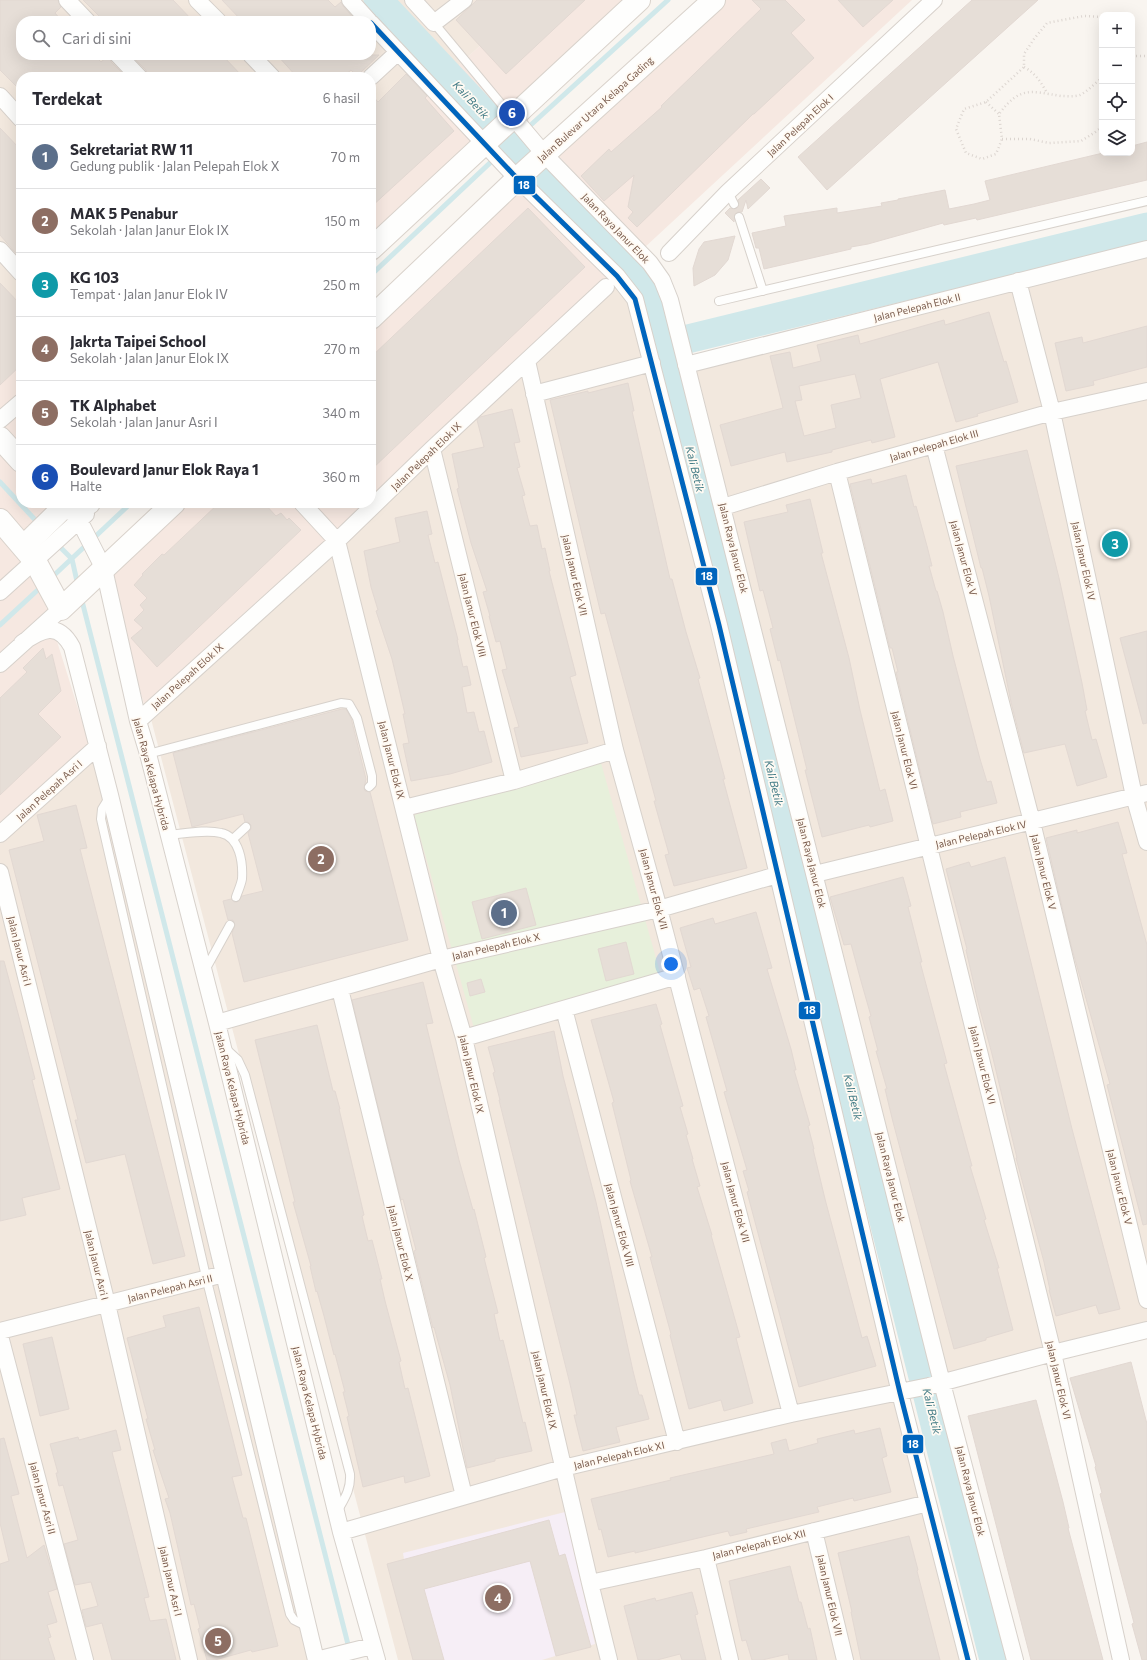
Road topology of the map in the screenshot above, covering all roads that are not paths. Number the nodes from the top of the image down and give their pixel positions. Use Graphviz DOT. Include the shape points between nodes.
graph roads {
  1 [pos="67,0"];
  2 [pos="197,0"];
  3 [pos="350,0"];
  4 [pos="413,0"];
  5 [pos="464,0"];
  6 [pos="639,0"];
  7 [pos="714,0"];
  8 [pos="934,0"];
  9 [pos="82,16"];
  10 [pos="213,16"];
  11 [pos="365,16"];
  12 [pos="434,23"];
  13 [pos="376,28"];
  14 [pos="398,52"];
  15 [pos="123,60"];
  16 [pos="256,60"];
  17 [pos="134,72"];
  18 [pos="267,72"];
  19 [pos="376,73"];
  20 [pos="0,96"];
  21 [pos="16,114"];
  22 [pos="512,121"];
  23 [pos="488,144"];
  24 [pos="543,154"];
  25 [pos="517,176"];
  26 [pos="1147,201"];
  27 [pos="739,217"];
  28 [pos="376,245"];
  29 [pos="1147,249"];
  30 [pos="0,250"];
  31 [pos="669,254"];
  32 [pos="16,268"];
  33 [pos="1018,281"];
  34 [pos="606,287"];
  35 [pos="763,291"];
  36 [pos="719,301"];
  37 [pos="376,313"];
  38 [pos="527,361"];
  39 [pos="686,362"];
  40 [pos="652,363"];
  41 [pos="1147,391"];
  42 [pos="534,394"];
  43 [pos="16,406"];
  44 [pos="1052,412"];
  45 [pos="0,420"];
  46 [pos="0,438"];
  47 [pos="934,445"];
  48 [pos="432,449"];
  49 [pos="16,456"];
  50 [pos="837,472"];
  51 [pos="376,503"];
  52 [pos="723,507"];
  53 [pos="87,508"];
  54 [pos="168,508"];
  55 [pos="307,508"];
  56 [pos="371,508"];
  57 [pos="71,515"];
  58 [pos="0,520"];
  59 [pos="337,541"];
  60 [pos="35,553"];
  61 [pos="100,569"];
  62 [pos="0,592"];
  63 [pos="62,604"];
  64 [pos="22,643"];
  65 [pos="0,664"];
  66 [pos="138,722"];
  67 [pos="98,746"];
  68 [pos="615,750"];
  69 [pos="148,754"];
  70 [pos="514,781"];
  71 [pos="369,787"];
  72 [pos="110,795"];
  73 [pos="1141,795"];
  74 [pos="404,808"];
  75 [pos="1032,822"];
  76 [pos="246,827"];
  77 [pos="0,834"];
  78 [pos="168,836"];
  79 [pos="233,840"];
  80 [pos="1147,842"];
  81 [pos="929,846"];
  82 [pos="0,872"];
  83 [pos="815,874"];
  84 [pos="778,875"];
  85 [pos="236,897"];
  86 [pos="659,908"];
  87 [pos="230,926"];
  88 [pos="441,959"];
  89 [pos="204,973"];
  90 [pos="677,976"];
  91 [pos="340,989"];
  92 [pos="564,1009"];
  93 [pos="217,1023"];
  94 [pos="464,1038"];
  95 [pos="223,1046"];
  96 [pos="224,1274"];
  97 [pos="206,1278"];
  98 [pos="1147,1300"];
  99 [pos="107,1304"];
  100 [pos="1147,1330"];
  101 [pos="0,1331"];
  102 [pos="0,1336"];
  103 [pos="1053,1353"];
  104 [pos="936,1384"];
  105 [pos="903,1392"];
  106 [pos="791,1414"];
  107 [pos="677,1442"];
  108 [pos="563,1468"];
  109 [pos="464,1496"];
  110 [pos="928,1503"];
  111 [pos="336,1512"];
  112 [pos="814,1531"];
  113 [pos="341,1532"];
  114 [pos="706,1558"];
  115 [pos="590,1583"];
  116 [pos="309,1628"];
  117 [pos="370,1652"];
  118 [pos="319,1659"];
  119 [pos="85,1660"];
  120 [pos="189,1660"];
  121 [pos="610,1660"];
  122 [pos="730,1660"];
  123 [pos="845,1660"];
  124 [pos="968,1660"];
  125 [pos="1015,1660"];
  126 [pos="1121,1660"];
  1 -- 9 [label="street"];
  2 -- 10 [label="street"];
  3 -- 11 [label="street"];
  4 -- 12 [label="street"];
  5 -- 12 [label="street"];
  6 -- 22 [label="main road"];
  7 -- 24 [label="main road, Jalan Bulevar Utara Kelapa Gading"];
  8 -- 31 [label="street, Jalan Pelepah Elok I" via="731,198"];
  12 -- 22 [label="lane"];
  13 -- 14 [label="street"];
  14 -- 19 [label="street"];
  14 -- 23 [label="street"];
  15 -- 17 [label="street"];
  16 -- 18 [label="street"];
  20 -- 21 [label="street"];
  22 -- 23 [label="main road"];
  22 -- 24 [label="street, Jalan Raya Janur Elok"];
  23 -- 25 [label="street"];
  23 -- 28 [label="main road"];
  24 -- 25 [label="main road, Jalan Bulevar Utara Kelapa Gading"];
  24 -- 39 [label="street, Jalan Raya Janur Elok" via="650,262 662,280 670,300"];
  25 -- 37 [label="main road, Jalan Bulevar Utara Kelapa Gading"];
  25 -- 40 [label="street" via="617,276 636,299"];
  26 -- 35 [label="lane"];
  27 -- 35 [label="lane"];
  29 -- 33 [label="street, Jalan Pelepah Elok II"];
  30 -- 32 [label="street"];
  33 -- 39 [label="street, Jalan Pelepah Elok II"];
  33 -- 44 [label="street, Jalan Janur Elok IV"];
  34 -- 38 [label="street, Jalan Pelepah Elok IX"];
  35 -- 36 [label="lane"];
  38 -- 42 [label="street, Jalan Janur Elok VII"];
  38 -- 48 [label="street, Jalan Pelepah Elok IX"];
  39 -- 52 [label="street, Jalan Raya Janur Elok"];
  40 -- 42 [label="street"];
  40 -- 84 [label="street" via="719,625"];
  41 -- 44 [label="street, Jalan Pelepah Elok III"];
  42 -- 68 [label="street, Jalan Janur Elok VII"];
  43 -- 45 [label="street"];
  44 -- 47 [label="street, Jalan Pelepah Elok III"];
  44 -- 73 [label="street, Jalan Janur Elok IV"];
  46 -- 49 [label="main road"];
  47 -- 50 [label="street, Jalan Pelepah Elok III"];
  47 -- 75 [label="street, Jalan Janur Elok V"];
  48 -- 51 [label="street, Jalan Pelepah Elok IX"];
  48 -- 70 [label="street, Jalan Janur Elok VIII"];
  50 -- 52 [label="street, Jalan Pelepah Elok III"];
  50 -- 81 [label="street, Jalan Janur Elok VI"];
  52 -- 83 [label="street, Jalan Raya Janur Elok"];
  53 -- 57 [label="street"];
  54 -- 61 [label="main road"];
  55 -- 59 [label="street, Jalan Janur Elok IX"];
  56 -- 59 [label="street, Jalan Pelepah Elok IX"];
  57 -- 60 [label="main road"];
  57 -- 61 [label="street, Jalan Raya Kelapa Hybrida"];
  58 -- 60 [label="main road"];
  59 -- 66 [label="street, Jalan Pelepah Elok IX"];
  59 -- 74 [label="street, Jalan Janur Elok IX"];
  60 -- 62 [label="street"];
  60 -- 63 [label="main road"];
  61 -- 63 [label="main road"];
  61 -- 66 [label="street, Jalan Raya Kelapa Hybrida"];
  63 -- 64 [label="street"];
  64 -- 65 [label="street"];
  64 -- 67 [label="street" via="35,634 48,630 57,631 68,638"];
  66 -- 69 [label="street, Jalan Raya Kelapa Hybrida"];
  67 -- 72 [label="street"];
  67 -- 77 [label="street, Jalan Pelepah Asri I"];
  68 -- 70 [label="street"];
  68 -- 86 [label="street, Jalan Janur Elok VII"];
  69 -- 71 [label="lane" via="341,703 349,704 356,718 372,776 372,784"];
  69 -- 78 [label="street, Jalan Raya Kelapa Hybrida"];
  70 -- 74 [label="street"];
  72 -- 96 [label="street"];
  72 -- 97 [label="lane" via="102,809 101,819"];
  73 -- 75 [label="street, Jalan Pelepah Elok IV"];
  73 -- 80 [label="street, Jalan Janur Elok IV"];
  74 -- 88 [label="street, Jalan Janur Elok IX"];
  75 -- 81 [label="street, Jalan Pelepah Elok IV"];
  75 -- 98 [label="street, Jalan Janur Elok V"];
  76 -- 79 [label="lane"];
  78 -- 79 [label="lane" via="196,832 221,833"];
  78 -- 89 [label="street, Jalan Raya Kelapa Hybrida"];
  79 -- 85 [label="lane" via="241,855 242,880"];
  81 -- 83 [label="street, Jalan Pelepah Elok IV"];
  81 -- 103 [label="street, Jalan Janur Elok VI"];
  82 -- 99 [label="street, Jalan Janur Asri I"];
  83 -- 104 [label="street, Jalan Raya Janur Elok"];
  84 -- 86 [label="street, Jalan Pelepah Elok X"];
  84 -- 105 [label="street"];
  86 -- 88 [label="street, Jalan Pelepah Elok X"];
  86 -- 90 [label="street, Jalan Janur Elok VII"];
  87 -- 89 [label="lane"];
  88 -- 91 [label="street, Jalan Pelepah Elok X"];
  88 -- 94 [label="street, Jalan Janur Elok IX"];
  89 -- 93 [label="street, Jalan Raya Kelapa Hybrida"];
  90 -- 92 [label="street"];
  90 -- 106 [label="street, Jalan Janur Elok VII"];
  91 -- 93 [label="street, Jalan Pelepah Elok X"];
  91 -- 109 [label="street, Jalan Janur Elok X"];
  92 -- 94 [label="street"];
  92 -- 107 [label="street, Jalan Janur Elok VIII"];
  93 -- 95 [label="street, Jalan Raya Kelapa Hybrida"];
  94 -- 108 [label="street, Jalan Janur Elok IX"];
  95 -- 111 [label="street, Jalan Raya Kelapa Hybrida"];
  95 -- 111 [label="lane" via="238,1060 245,1075 350,1474 349,1491"];
  96 -- 97 [label="street, Jalan Pelepah Asri II"];
  96 -- 116 [label="street"];
  97 -- 99 [label="street, Jalan Pelepah Asri II"];
  97 -- 116 [label="lane" via="290,1614 294,1620"];
  99 -- 101 [label="street, Jalan Pelepah Asri II"];
  99 -- 120 [label="street, Jalan Janur Asri I"];
  100 -- 103 [label="street, Jalan Pelepah Elok XI"];
  102 -- 119 [label="street, Jalan Janur Asri II"];
  103 -- 104 [label="street, Jalan Pelepah Elok XI"];
  103 -- 126 [label="street, Jalan Janur Elok VI"];
  104 -- 105 [label="street, Jalan Pelepah Elok XI"];
  104 -- 125 [label="street, Jalan Raya Janur Elok"];
  105 -- 106 [label="street, Jalan Pelepah Elok XI"];
  105 -- 110 [label="street"];
  106 -- 107 [label="street, Jalan Pelepah Elok XI"];
  107 -- 108 [label="street, Jalan Pelepah Elok XI"];
  108 -- 109 [label="street, Jalan Pelepah Elok XI"];
  108 -- 115 [label="street, Jalan Janur Elok IX"];
  109 -- 113 [label="street, Jalan Pelepah Elok XI"];
  110 -- 112 [label="street, Jalan Pelepah Elok XII"];
  110 -- 124 [label="street"];
  111 -- 113 [label="street, Jalan Raya Kelapa Hybrida"];
  112 -- 114 [label="street, Jalan Pelepah Elok XII"];
  112 -- 123 [label="street, Jalan Janur Elok VII"];
  113 -- 117 [label="street, Jalan Raya Kelapa Hybrida"];
  114 -- 115 [label="street, Jalan Pelepah Elok XII"];
  114 -- 122 [label="street"];
  115 -- 121 [label="street, Jalan Janur Elok IX"];
  116 -- 118 [label="street"];
  117 -- 118 [label="street"];
}
